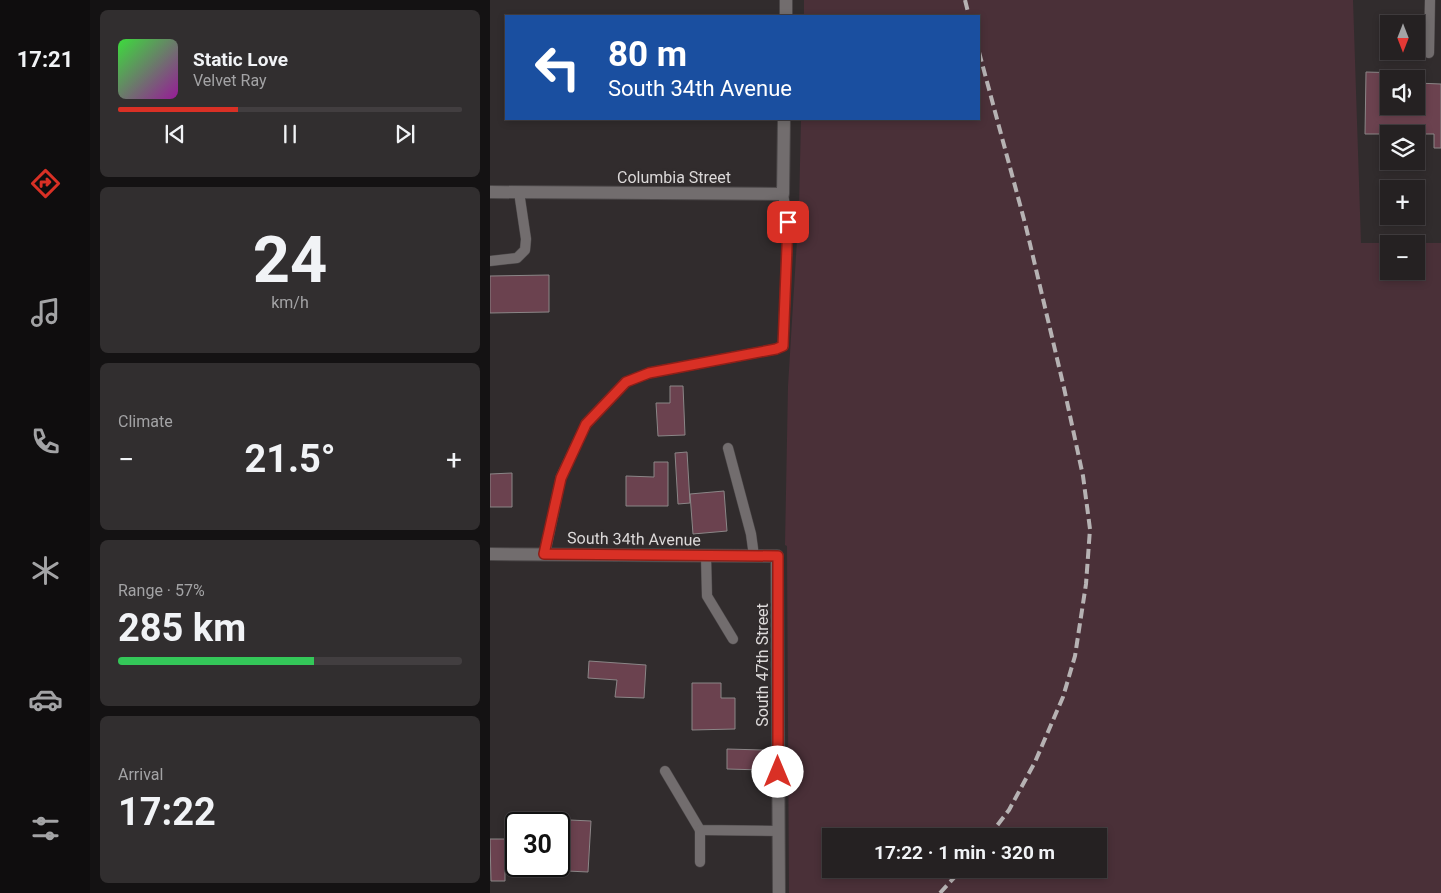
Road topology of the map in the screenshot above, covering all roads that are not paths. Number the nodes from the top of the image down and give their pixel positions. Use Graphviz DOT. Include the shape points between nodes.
graph roads {
  1 [pos="786,0"];
  2 [pos="1430,0"];
  3 [pos="786,15"];
  4 [pos="1430,53"];
  5 [pos="784,120"];
  6 [pos="490,192"];
  7 [pos="519,192"];
  8 [pos="783,194"];
  9 [pos="490,261"];
  10 [pos="728,448"];
  11 [pos="490,554"];
  12 [pos="544,554"];
  13 [pos="706,556"];
  14 [pos="754,556"];
  15 [pos="778,556"];
  16 [pos="733,639"];
  17 [pos="665,771"];
  18 [pos="700,830"];
  19 [pos="779,831"];
  20 [pos="700,862"];
  21 [pos="779,893"];
  1 -- 3 [label="street"];
  2 -- 4 [label="lane"];
  5 -- 8 [label="street"];
  6 -- 7 [label="street, Columbia Street"];
  7 -- 8 [label="street, Columbia Street"];
  7 -- 9 [label="lane" via="525,250 517,258"];
  8 -- 12 [label="lane" via="788,222 783,346 649,373 626,382 586,424 561,478"];
  10 -- 14 [label="lane"];
  11 -- 12 [label="street, South 34th Avenue"];
  12 -- 13 [label="street, South 34th Avenue"];
  13 -- 14 [label="street, South 34th Avenue"];
  13 -- 16 [label="lane" via="707,596"];
  14 -- 15 [label="street, South 34th Avenue"];
  15 -- 19 [label="street, South 47th Street"];
  17 -- 18 [label="lane"];
  18 -- 19 [label="lane"];
  18 -- 20 [label="lane"];
  19 -- 21 [label="street, South 47th Street"];
}
